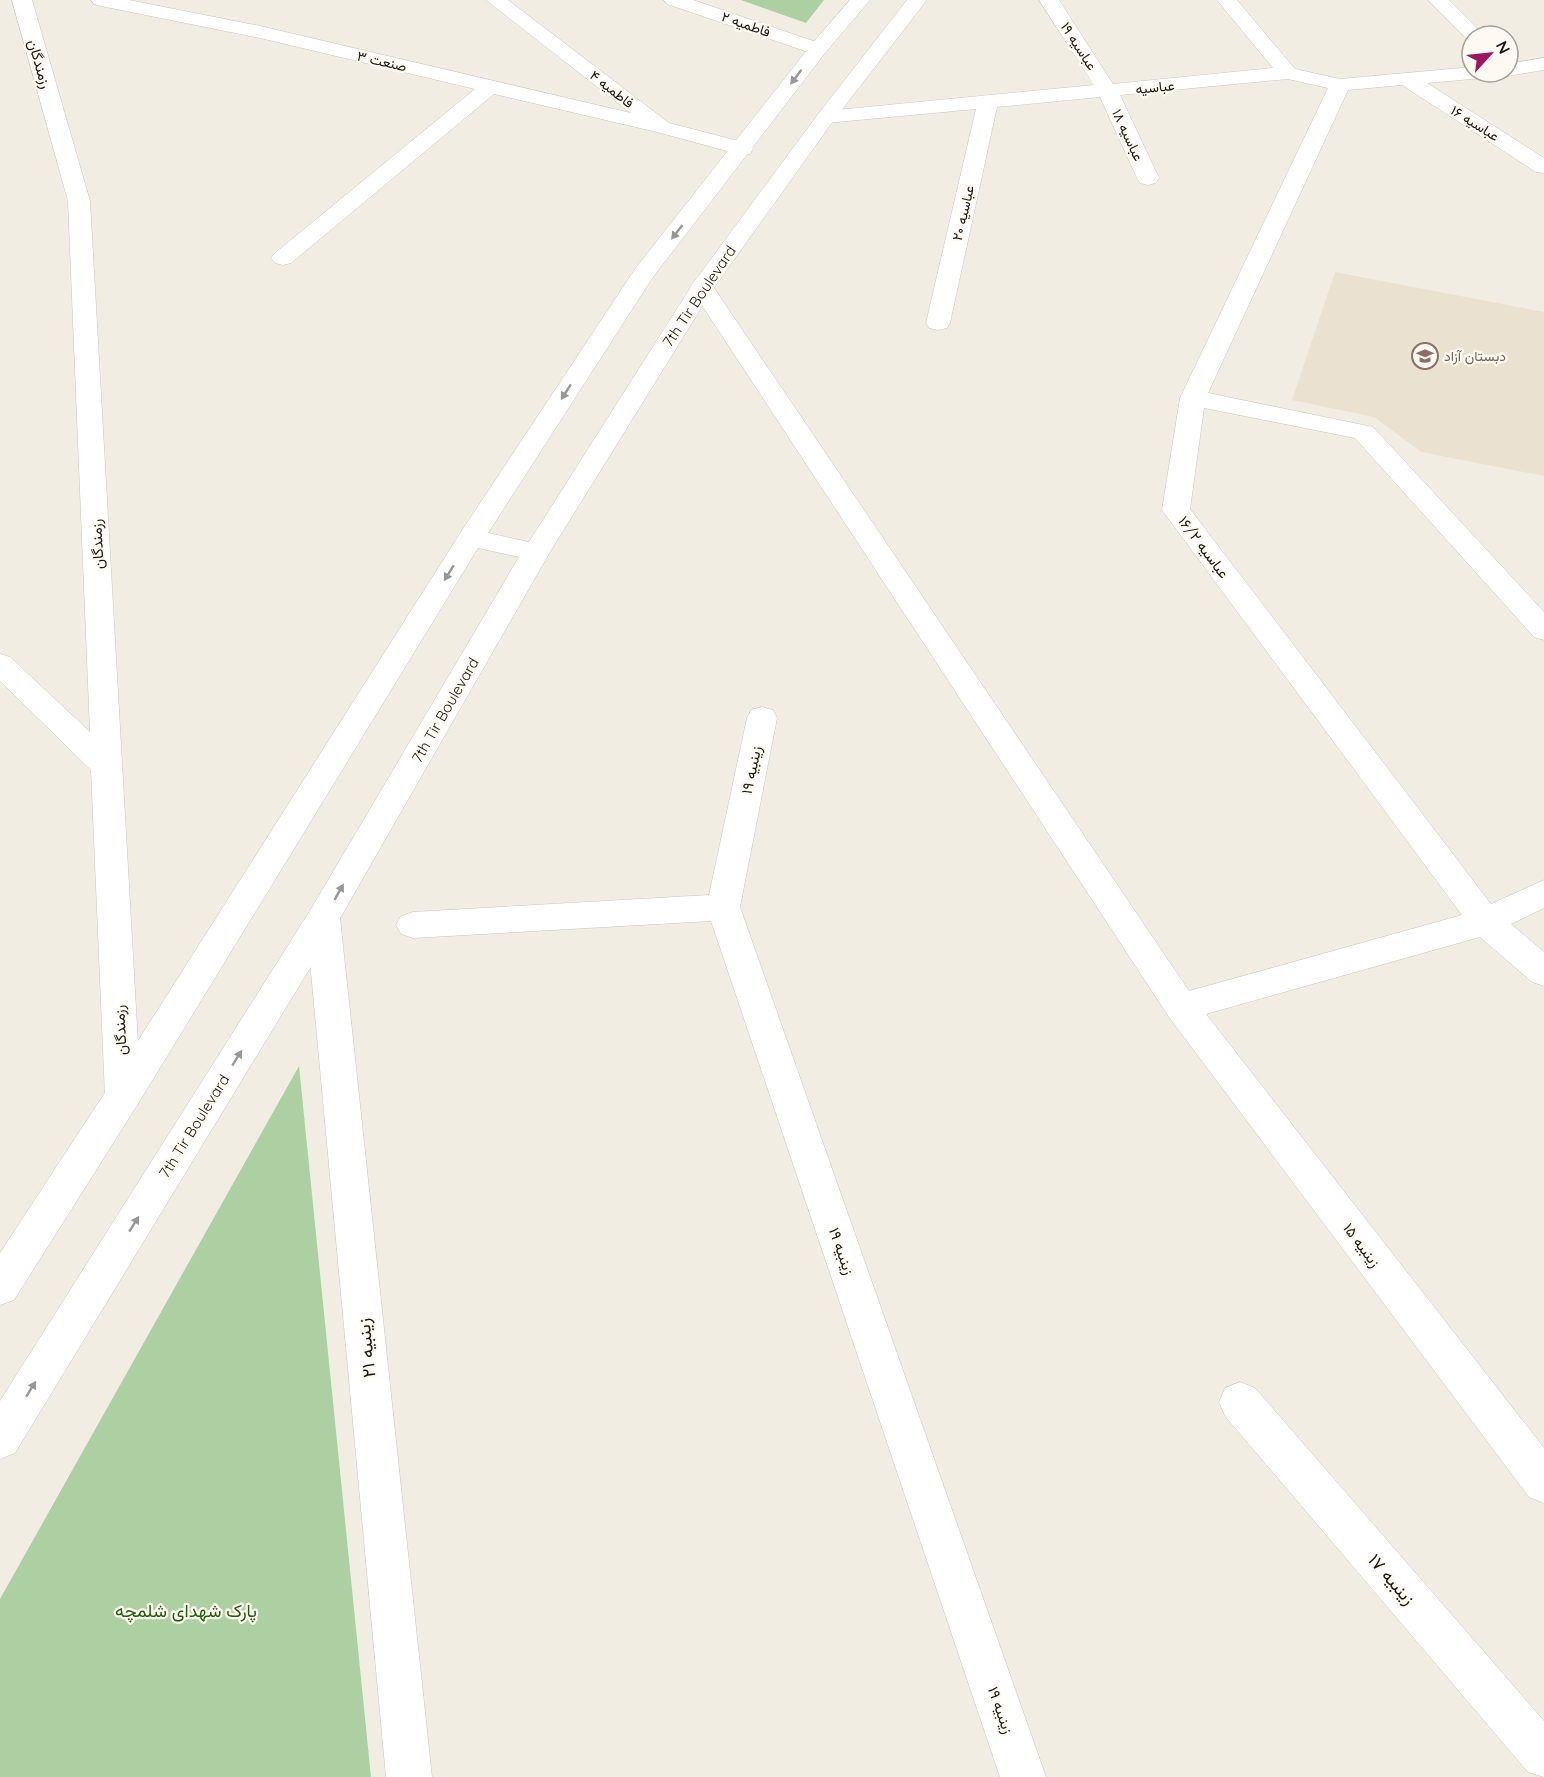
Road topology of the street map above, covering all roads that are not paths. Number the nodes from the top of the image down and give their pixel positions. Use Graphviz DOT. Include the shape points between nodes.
graph roads {
  1 [pos="22,0"];
  2 [pos="101,0"];
  3 [pos="496,0"];
  4 [pos="674,0"];
  5 [pos="1049,0"];
  6 [pos="1227,0"];
  7 [pos="1438,0"];
  8 [pos="235,8"];
  9 [pos="882,8"];
  10 [pos="1463,24"];
  11 [pos="260,32"];
  12 [pos="818,49"];
  13 [pos="1544,64"];
  14 [pos="1520,67"];
  15 [pos="1288,73"];
  16 [pos="1460,74"];
  17 [pos="1406,79"];
  18 [pos="1340,85"];
  19 [pos="491,86"];
  20 [pos="1108,92"];
  21 [pos="987,104"];
  22 [pos="826,117"];
  23 [pos="662,127"];
  24 [pos="742,149"];
  25 [pos="1544,167"];
  26 [pos="1148,178"];
  27 [pos="283,258"];
  28 [pos="702,287"];
  29 [pos="938,323"];
  30 [pos="1193,398"];
  31 [pos="471,538"];
  32 [pos="536,552"];
  33 [pos="1544,630"];
  34 [pos="0,664"];
  35 [pos="762,718"];
  36 [pos="108,768"];
  37 [pos="1544,893"];
  38 [pos="723,907"];
  39 [pos="323,918"];
  40 [pos="1486,922"];
  41 [pos="413,925"];
  42 [pos="1544,972"];
  43 [pos="1181,1007"];
  44 [pos="123,1096"];
  45 [pos="0,1287"];
  46 [pos="1240,1402"];
  47 [pos="0,1439"];
  48 [pos="1544,1482"];
  49 [pos="1544,1756"];
  50 [pos="409,1777"];
  51 [pos="1023,1777"];
  1 -- 36 [label="street, رزمندگان" via="79,201"];
  2 -- 11 [label="street, صنعت ۳"];
  3 -- 23 [label="street, فاطمیه ۴"];
  4 -- 12 [label="street, فاطمیه ۲"];
  5 -- 20 [label="street, عباسیه ۱۹"];
  6 -- 15 [label="street"];
  7 -- 10 [label="street"];
  8 -- 11 [label="street"];
  9 -- 12 [label="street, 7th Tir Boulevard"];
  9 -- 22 [label="street, 7th Tir Boulevard"];
  11 -- 19 [label="street, صنعت ۳"];
  12 -- 24 [label="street, 7th Tir Boulevard, one-way"];
  13 -- 14 [label="street"];
  15 -- 18 [label="street, عباسیه"];
  15 -- 20 [label="street, عباسیه"];
  16 -- 17 [label="street, عباسیه"];
  17 -- 18 [label="street, عباسیه"];
  17 -- 25 [label="street, عباسیه ۱۶"];
  18 -- 30 [label="street, عباسیه ۱۶/۲"];
  19 -- 23 [label="street, صنعت ۳"];
  19 -- 27 [label="street"];
  20 -- 21 [label="street, عباسیه"];
  20 -- 26 [label="street, عباسیه ۱۸"];
  21 -- 22 [label="street, عباسیه"];
  21 -- 29 [label="street, عباسیه ۲۰"];
  22 -- 28 [label="street, 7th Tir Boulevard"];
  23 -- 24 [label="street, فاطمیه ۴"];
  24 -- 31 [label="street, 7th Tir Boulevard, one-way" via="644,274"];
  28 -- 32 [label="street, 7th Tir Boulevard"];
  28 -- 43 [label="street, زینبیه ۱۵"];
  30 -- 33 [label="street" via="1364,432"];
  30 -- 40 [label="street, عباسیه ۱۶/۲" via="1176,510"];
  31 -- 32 [label="street"];
  31 -- 44 [label="street, 7th Tir Boulevard, one-way"];
  39 -- 32 [label="street, 7th Tir Boulevard, one-way"];
  34 -- 36 [label="street"];
  35 -- 38 [label="street, زینبیه ۱۹"];
  36 -- 44 [label="street, رزمندگان"];
  37 -- 40 [label="street"];
  38 -- 41 [label="street"];
  38 -- 51 [label="street, زینبیه ۱۹"];
  47 -- 39 [label="street, 7th Tir Boulevard, one-way"];
  39 -- 50 [label="street, زینبیه ۲۱"];
  40 -- 42 [label="street, عباسیه ۱۶/۲"];
  40 -- 43 [label="street"];
  43 -- 48 [label="street, زینبیه ۱۵"];
  44 -- 45 [label="street, 7th Tir Boulevard"];
  46 -- 49 [label="street, زینبیه ۱۷"];
}
